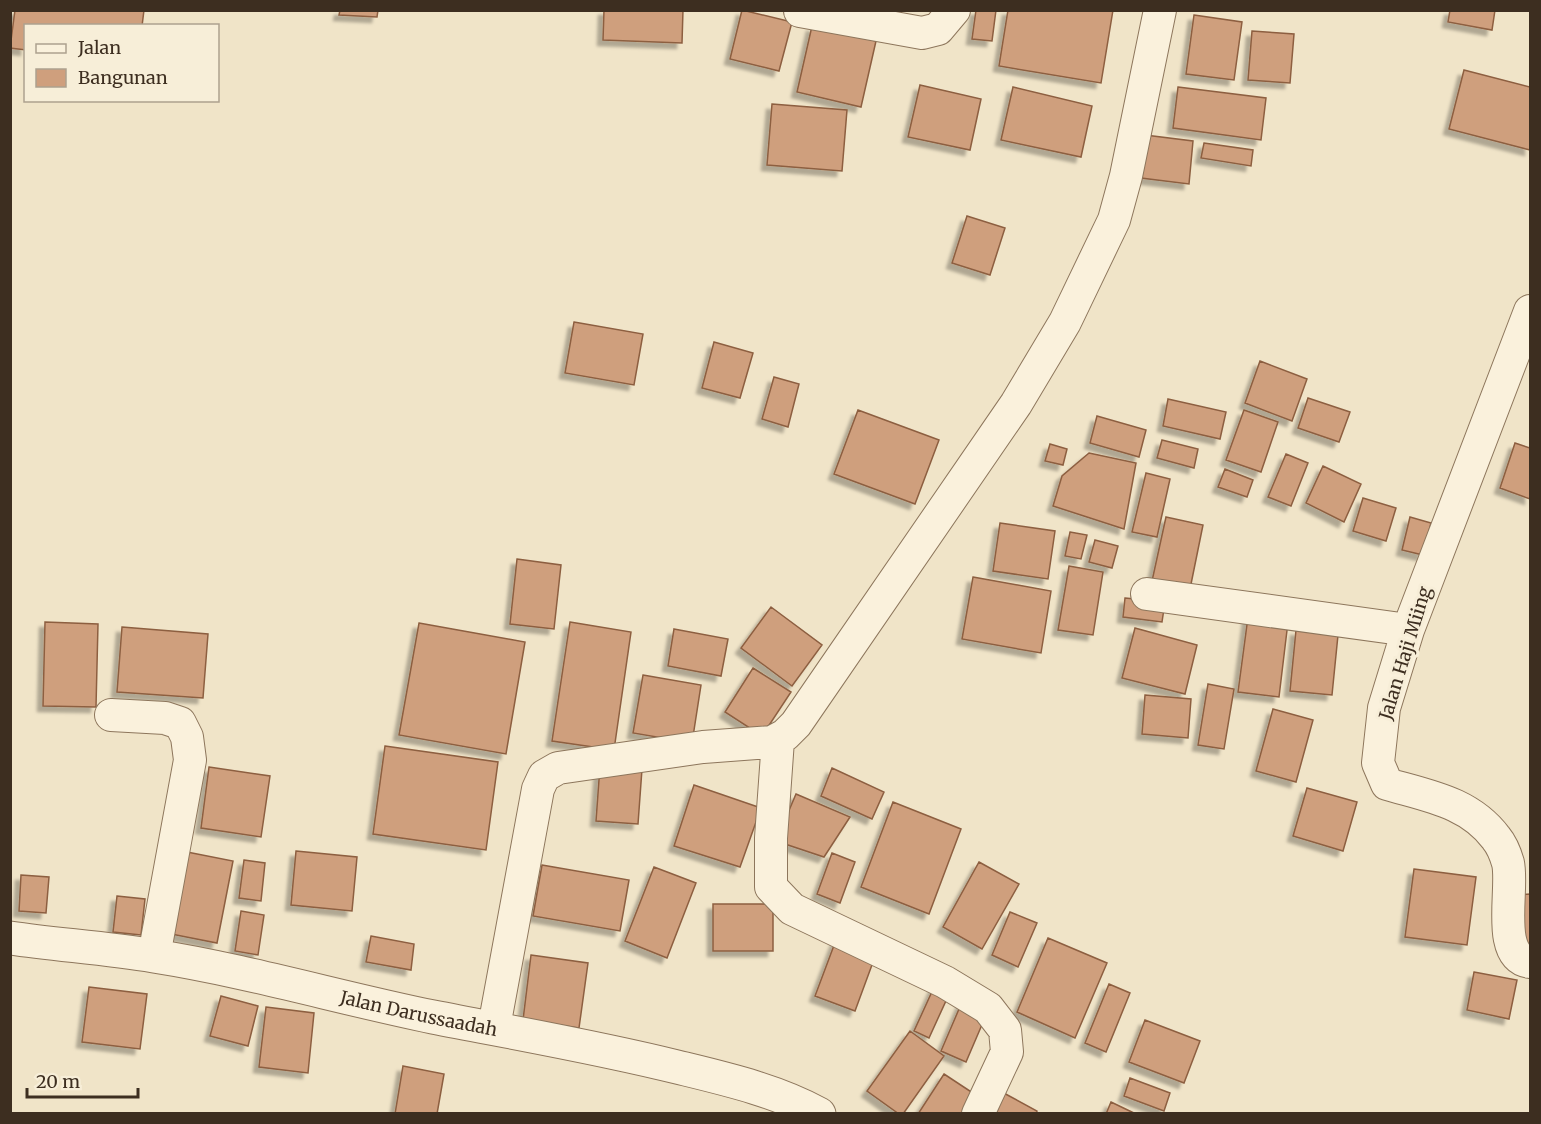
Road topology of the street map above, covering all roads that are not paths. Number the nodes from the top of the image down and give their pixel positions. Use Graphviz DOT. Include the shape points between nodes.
graph roads {
  1 [pos="954,10"];
  2 [pos="1160,10"];
  3 [pos="800,11"];
  4 [pos="1530,312"];
  5 [pos="1147,594"];
  6 [pos="1408,630"];
  7 [pos="111,715"];
  8 [pos="778,740"];
  9 [pos="10,938"];
  10 [pos="154,956"];
  11 [pos="1530,962"];
  12 [pos="494,1027"];
  13 [pos="802,1109"];
  14 [pos="978,1113"];
  1 -- 3 [label="street" via="938,29 922,33"];
  2 -- 8 [label="street" via="1114,220 1065,322 1016,404 897,580 796,724"];
  4 -- 6 [label="street, Jalan Haji Miing"];
  5 -- 6 [label="street"];
  6 -- 11 [label="street, Jalan Haji Miing" via="1384,708 1378,763 1387,784 1461,806 1497,838 1508,864 1511,946 1521,960"];
  7 -- 10 [label="street" via="165,718 180,723 187,737 190,760"];
  8 -- 12 [label="street" via="558,768 544,776 538,789"];
  8 -- 14 [label="street" via="771,887 792,909 945,982 988,1008 1005,1030 1007,1052"];
  9 -- 10 [label="street, Jalan Darussaadah"];
  10 -- 12 [label="street, Jalan Darussaadah"];
  12 -- 13 [label="street, Jalan Darussaadah" via="734,1080"];
}
